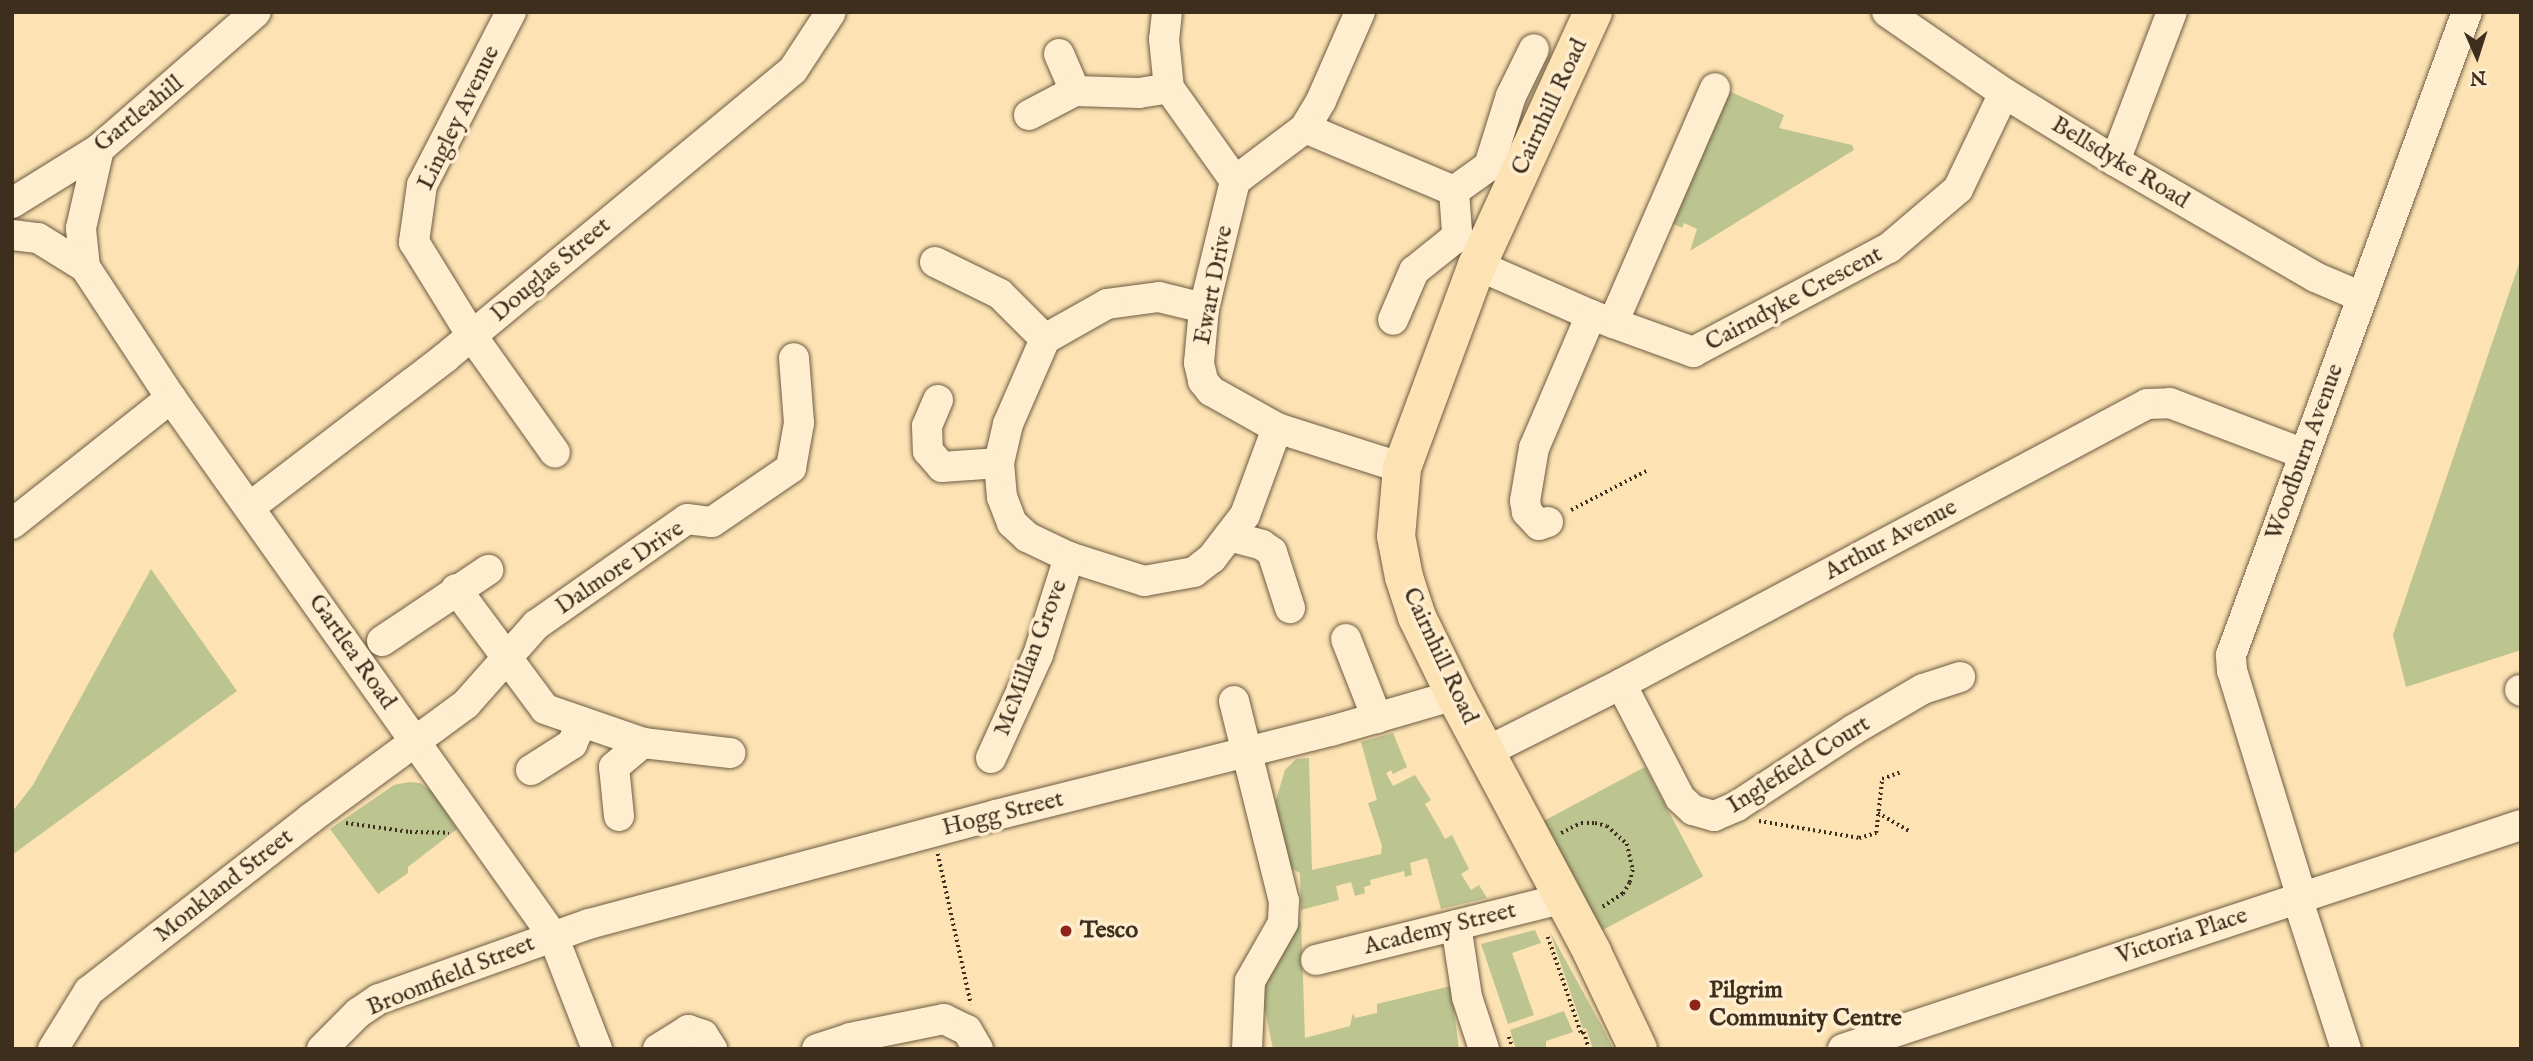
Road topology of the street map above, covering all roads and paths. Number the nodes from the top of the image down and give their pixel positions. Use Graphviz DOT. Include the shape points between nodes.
graph roads {
  1 [pos="256,12"];
  2 [pos="511,12"];
  3 [pos="831,12"];
  4 [pos="1167,12"];
  5 [pos="1360,12"];
  6 [pos="1593,12"];
  7 [pos="1887,12"];
  8 [pos="2172,12"];
  9 [pos="2468,12"];
  10 [pos="1534,49"];
  11 [pos="1059,54"];
  12 [pos="1169,88"];
  13 [pos="1715,88"];
  14 [pos="1075,91"];
  15 [pos="2004,93"];
  16 [pos="1030,114"];
  17 [pos="1305,128"];
  18 [pos="99,149"];
  19 [pos="2115,161"];
  20 [pos="1235,181"];
  21 [pos="1454,191"];
  22 [pos="12,203"];
  23 [pos="12,235"];
  24 [pos="935,262"];
  25 [pos="1477,265"];
  26 [pos="85,267"];
  27 [pos="2362,297"];
  28 [pos="1204,308"];
  29 [pos="1602,319"];
  30 [pos="1393,320"];
  31 [pos="472,336"];
  32 [pos="1045,338"];
  33 [pos="793,358"];
  34 [pos="171,398"];
  35 [pos="938,400"];
  36 [pos="1277,428"];
  37 [pos="555,453"];
  38 [pos="2304,454"];
  39 [pos="999,463"];
  40 [pos="1402,468"];
  41 [pos="1646,471"];
  42 [pos="250,507"];
  43 [pos="1548,522"];
  44 [pos="12,524"];
  45 [pos="1229,536"];
  46 [pos="1069,557"];
  47 [pos="488,570"];
  48 [pos="456,589"];
  49 [pos="1290,608"];
  50 [pos="1346,639"];
  51 [pos="382,641"];
  52 [pos="506,658"];
  53 [pos="1960,677"];
  54 [pos="1621,684"];
  55 [pos="1455,695"];
  56 [pos="1234,701"];
  57 [pos="1377,718"];
  58 [pos="582,722"];
  59 [pos="415,743"];
  60 [pos="643,743"];
  61 [pos="1486,752"];
  62 [pos="730,753"];
  63 [pos="1246,753"];
  64 [pos="992,758"];
  65 [pos="531,770"];
  66 [pos="1900,772"];
  67 [pos="1737,806"];
  68 [pos="1878,813"];
  69 [pos="619,816"];
  70 [pos="311,818"];
  71 [pos="2521,825"];
  72 [pos="479,829"];
  73 [pos="1909,831"];
  74 [pos="933,832"];
  75 [pos="1537,847"];
  76 [pos="2299,897"];
  77 [pos="1562,917"];
  78 [pos="1456,925"];
  79 [pos="553,936"];
  80 [pos="1316,960"];
  81 [pos="960,1024"];
  82 [pos="2338,1047"];
  83 [pos="53,1049"];
  84 [pos="322,1049"];
  85 [pos="597,1049"];
  86 [pos="658,1049"];
  87 [pos="712,1049"];
  88 [pos="817,1049"];
  89 [pos="978,1049"];
  90 [pos="1247,1049"];
  91 [pos="1484,1049"];
  92 [pos="1589,1049"];
  93 [pos="1638,1049"];
  94 [pos="1843,1049"];
  1 -- 18 [label="street, Gartleahill"];
  2 -- 31 [label="street, Lingley Avenue" via="422,185 414,242"];
  3 -- 31 [label="street, Douglas Street" via="793,70"];
  4 -- 12 [label="street" via="1164,39"];
  5 -- 17 [label="street"];
  6 -- 25 [label="main road, Cairnhill Road"];
  7 -- 15 [label="street, Bellsdyke Road"];
  8 -- 19 [label="street"];
  9 -- 27 [label="street, Woodburn Avenue"];
  10 -- 21 [label="street" via="1511,96 1489,166"];
  11 -- 14 [label="street"];
  12 -- 14 [label="street" via="1139,93"];
  12 -- 20 [label="street"];
  13 -- 29 [label="street"];
  14 -- 16 [label="street"];
  15 -- 19 [label="street, Bellsdyke Road"];
  15 -- 29 [label="street, Cairndyke Crescent" via="1958,189 1889,247 1693,352"];
  17 -- 20 [label="street"];
  17 -- 21 [label="street"];
  18 -- 22 [label="street, Gartleahill"];
  18 -- 26 [label="street, Gartlea Road" via="81,228"];
  19 -- 27 [label="street, Bellsdyke Road" via="2315,277"];
  20 -- 28 [label="street, Ewart Drive"];
  21 -- 30 [label="street" via="1454,239 1414,271"];
  23 -- 26 [label="street, Gartlea Road" via="38,238"];
  24 -- 32 [label="street" via="1000,295"];
  25 -- 29 [label="street, Cairndyke Crescent"];
  25 -- 40 [label="main road, Cairnhill Road"];
  26 -- 34 [label="street, Gartlea Road"];
  27 -- 38 [label="street, Woodburn Avenue"];
  28 -- 32 [label="street" via="1159,297 1107,304"];
  28 -- 36 [label="street, Ewart Drive" via="1199,363 1203,381 1211,391"];
  29 -- 43 [label="street" via="1534,449 1527,512 1539,525"];
  31 -- 37 [label="street, Lingley Avenue"];
  31 -- 42 [label="street, Douglas Street"];
  32 -- 39 [label="street" via="1008,424"];
  33 -- 52 [label="street, Dalmore Drive" via="799,423 791,468 712,522 687,519 536,625"];
  34 -- 42 [label="street, Gartlea Road"];
  34 -- 44 [label="street"];
  35 -- 39 [label="street" via="927,426 928,451 942,467"];
  36 -- 40 [label="street, Ewart Drive"];
  36 -- 45 [label="street" via="1245,515"];
  38 -- 54 [label="street, Arthur Avenue" via="2170,403 2147,404"];
  38 -- 76 [label="street, Woodburn Avenue" via="2231,663"];
  39 -- 46 [label="street" via="1002,497 1012,523 1027,537"];
  40 -- 55 [label="main road, Cairnhill Road" via="1396,536 1404,577 1417,617"];
  41 -- 43 [label="path"];
  42 -- 59 [label="street, Gartlea Road"];
  45 -- 46 [label="street" via="1194,572 1166,579 1144,581"];
  45 -- 49 [label="street" via="1272,552"];
  46 -- 64 [label="street, McMillan Grove" via="1038,655"];
  47 -- 48 [label="street"];
  48 -- 51 [label="street"];
  48 -- 52 [label="street"];
  50 -- 57 [label="street"];
  52 -- 58 [label="street" via="545,709"];
  52 -- 59 [label="street, Dalmore Drive" via="466,704"];
  53 -- 67 [label="street, Inglefield Court" via="1923,689"];
  54 -- 61 [label="street, Arthur Avenue"];
  54 -- 67 [label="street, Inglefield Court" via="1686,805 1708,816"];
  55 -- 57 [label="street, Hogg Street"];
  55 -- 61 [label="main road, Cairnhill Road"];
  56 -- 63 [label="street"];
  57 -- 63 [label="street, Hogg Street"];
  58 -- 60 [label="street"];
  58 -- 65 [label="street" via="572,744"];
  59 -- 70 [label="street, Monkland Street"];
  59 -- 72 [label="street, Gartlea Road"];
  60 -- 62 [label="street"];
  60 -- 69 [label="street" via="614,767"];
  61 -- 75 [label="main road, Cairnhill Road"];
  63 -- 74 [label="street, Hogg Street"];
  63 -- 90 [label="street" via="1284,901 1283,923 1250,981"];
  66 -- 68 [label="path" via="1882,779"];
  67 -- 68 [label="path" via="1752,820 1859,838 1876,833"];
  68 -- 73 [label="path"];
  70 -- 72 [label="path" via="410,832"];
  70 -- 83 [label="street, Monkland Street" via="89,991"];
  71 -- 76 [label="street, Victoria Place"];
  72 -- 79 [label="street, Gartlea Road"];
  74 -- 79 [label="street, Hogg Street"];
  74 -- 81 [label="path" via="972,1003"];
  75 -- 77 [label="main road, Cairnhill Road"];
  75 -- 77 [label="path" via="1568,828 1595,823 1607,826 1627,844 1633,870 1623,894 1613,903"];
  76 -- 82 [label="street, Woodburn Avenue"];
  76 -- 94 [label="street, Victoria Place"];
  77 -- 78 [label="street, Academy Street"];
  77 -- 92 [label="path" via="1581,1033"];
  77 -- 93 [label="main road, Cairnhill Road"];
  78 -- 80 [label="street, Academy Street"];
  78 -- 91 [label="street" via="1467,997"];
  79 -- 84 [label="street, Broomfield Street" via="379,999"];
  79 -- 85 [label="street, Gartlea Road"];
  81 -- 88 [label="street" via="944,1019"];
  81 -- 89 [label="street" via="973,1036"];
  86 -- 87 [label="street" via="688,1030 703,1035"];
}
